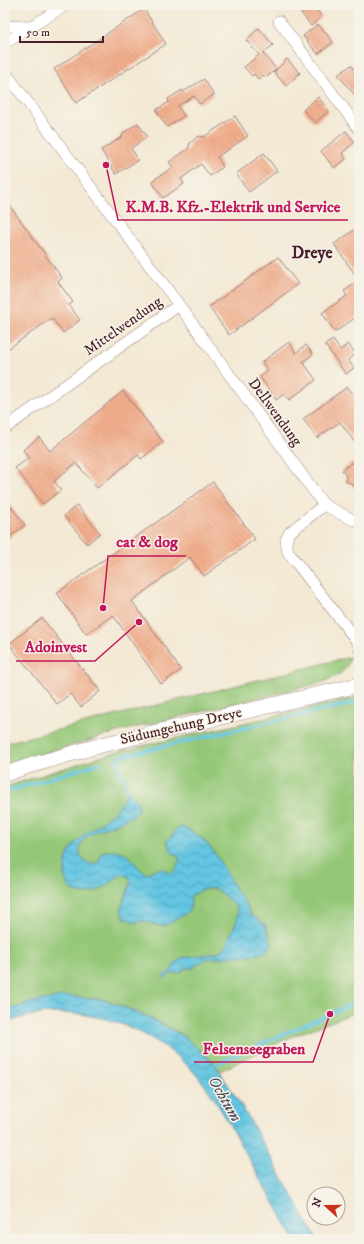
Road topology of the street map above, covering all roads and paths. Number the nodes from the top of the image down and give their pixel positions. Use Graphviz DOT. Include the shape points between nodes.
graph roads {
  1 [pos="66,5"];
  2 [pos="279,21"];
  3 [pos="5,26"];
  4 [pos="31,27"];
  5 [pos="5,43"];
  6 [pos="5,72"];
  7 [pos="5,87"];
  8 [pos="18,91"];
  9 [pos="359,129"];
  10 [pos="178,305"];
  11 [pos="5,428"];
  12 [pos="324,505"];
  13 [pos="359,520"];
  14 [pos="359,648"];
  15 [pos="359,685"];
  16 [pos="5,774"];
  1 -- 4 [label="street"];
  2 -- 9 [label="street"];
  3 -- 4 [label="street"];
  4 -- 5 [label="street"];
  6 -- 8 [label="street, Mittelwendung"];
  7 -- 8 [label="street"];
  8 -- 10 [label="street, Mittelwendung"];
  10 -- 11 [label="street, Mittelwendung"];
  10 -- 12 [label="street, Dellwendung"];
  12 -- 13 [label="street, Dellwendung" via="353,520"];
  12 -- 14 [label="street" via="290,532 286,540 288,552 357,641"];
  15 -- 16 [label="main road, Südumgehung Dreye" via="105,744"];
}
